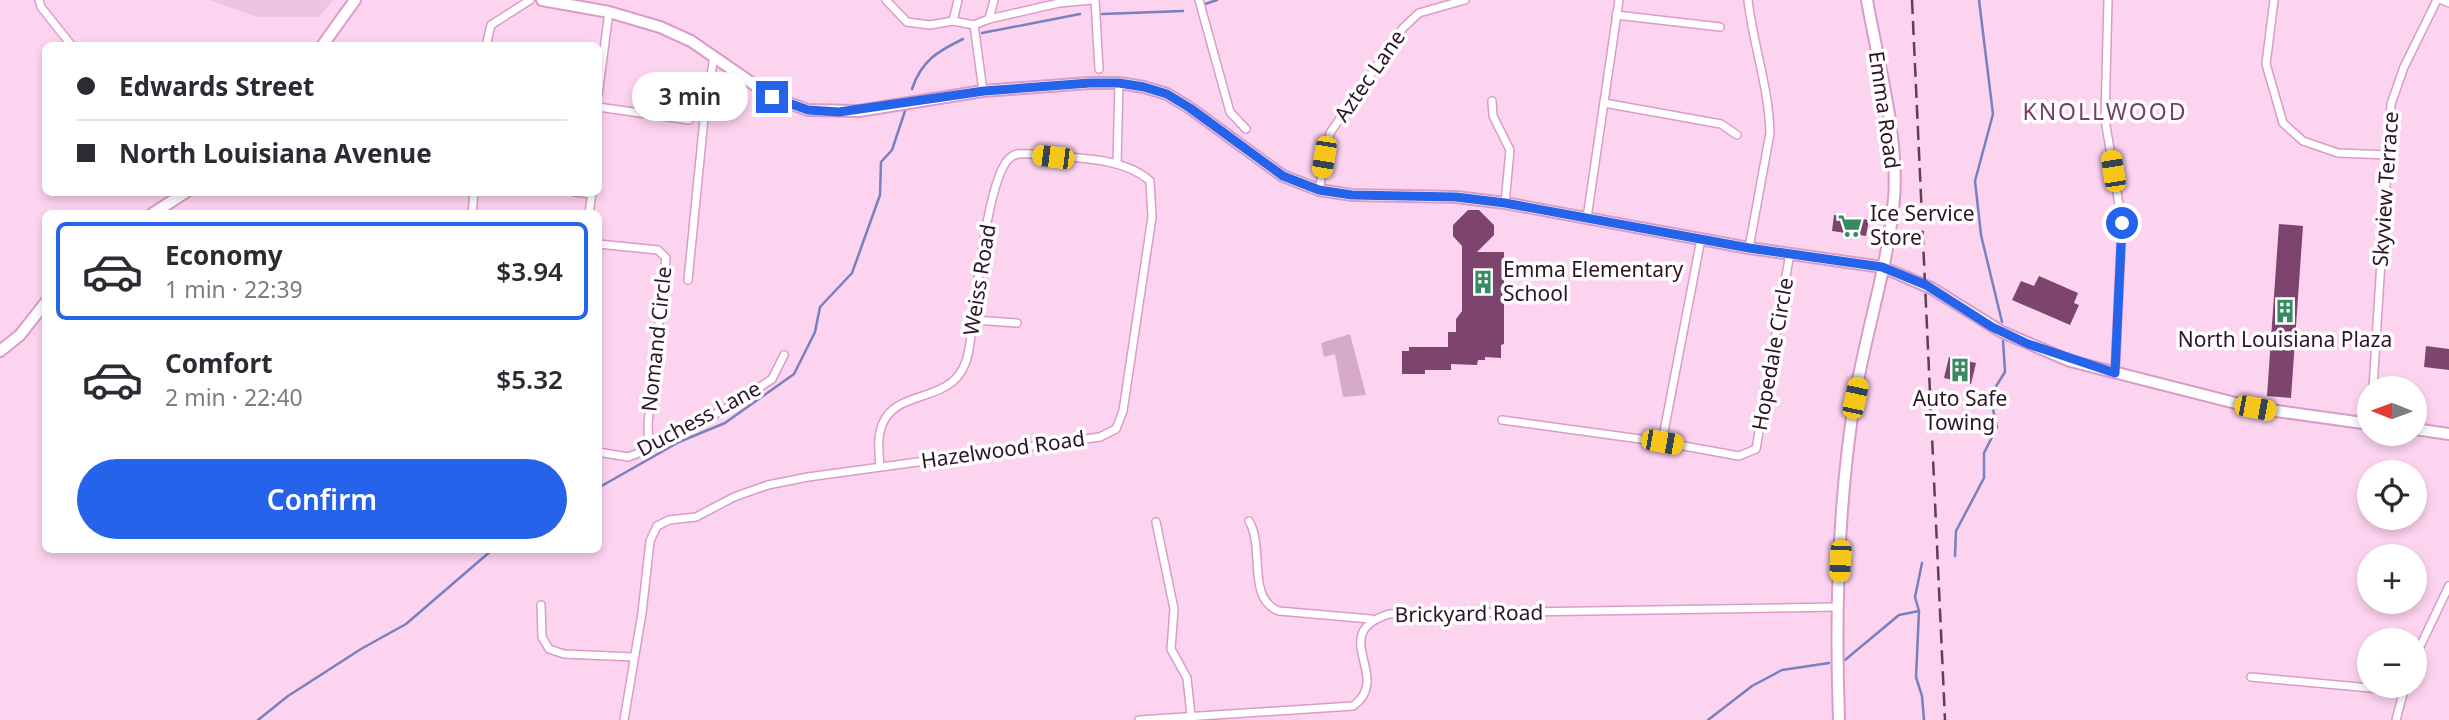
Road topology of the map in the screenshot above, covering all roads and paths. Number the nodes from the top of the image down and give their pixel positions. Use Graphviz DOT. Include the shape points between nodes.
graph roads {
  1 [pos="39,0"];
  2 [pos="355,0"];
  3 [pos="530,0"];
  4 [pos="542,0"];
  5 [pos="886,0"];
  6 [pos="958,0"];
  7 [pos="994,0"];
  8 [pos="1093,0"];
  9 [pos="1199,0"];
  10 [pos="1465,0"];
  11 [pos="1619,0"];
  12 [pos="1748,0"];
  13 [pos="1867,0"];
  14 [pos="2108,0"];
  15 [pos="2274,0"];
  16 [pos="2440,0"];
  17 [pos="580,3"];
  18 [pos="2449,3"];
  19 [pos="609,12"];
  20 [pos="1616,15"];
  21 [pos="989,19"];
  22 [pos="953,21"];
  23 [pos="974,26"];
  24 [pos="1720,27"];
  25 [pos="69,42"];
  26 [pos="325,42"];
  27 [pos="487,42"];
  28 [pos="715,56"];
  29 [pos="602,65"];
  30 [pos="1099,69"];
  31 [pos="1119,83"];
  32 [pos="984,91"];
  33 [pos="1492,102"];
  34 [pos="1604,103"];
  35 [pos="602,108"];
  36 [pos="690,120"];
  37 [pos="1246,128"];
  38 [pos="1737,135"];
  39 [pos="2389,155"];
  40 [pos="1117,164"];
  41 [pos="1319,190"];
  42 [pos="176,196"];
  43 [pos="1505,203"];
  44 [pos="157,210"];
  45 [pos="1587,218"];
  46 [pos="1700,239"];
  47 [pos="602,244"];
  48 [pos="1749,248"];
  49 [pos="1790,253"];
  50 [pos="1882,267"];
  51 [pos="688,280"];
  52 [pos="42,307"];
  53 [pos="974,320"];
  54 [pos="1017,323"];
  55 [pos="0,351"];
  56 [pos="784,355"];
  57 [pos="2115,373"];
  58 [pos="2374,376"];
  59 [pos="1502,420"];
  60 [pos="2357,422"];
  61 [pos="2427,431"];
  62 [pos="2449,434"];
  63 [pos="1662,442"];
  64 [pos="649,449"];
  65 [pos="602,453"];
  66 [pos="880,467"];
  67 [pos="1249,521"];
  68 [pos="1156,522"];
  69 [pos="2449,586"];
  70 [pos="541,605"];
  71 [pos="1838,607"];
  72 [pos="1371,619"];
  73 [pos="2427,632"];
  74 [pos="634,657"];
  75 [pos="2251,677"];
  76 [pos="2357,685"];
  77 [pos="2402,698"];
  78 [pos="1312,710"];
  79 [pos="1191,716"];
  80 [pos="624,720"];
  81 [pos="1139,720"];
  82 [pos="1313,720"];
  83 [pos="1839,720"];
  84 [pos="2396,720"];
  1 -- 25 [label="street"];
  2 -- 26 [label="street"];
  3 -- 27 [label="street" via="491,25"];
  4 -- 17 [label="street"];
  5 -- 22 [label="street" via="907,22"];
  6 -- 22 [label="street"];
  7 -- 21 [label="street"];
  8 -- 21 [label="street"];
  8 -- 30 [label="street"];
  9 -- 37 [label="street" via="1230,112"];
  10 -- 41 [label="street, Aztec Lane" via="1419,13 1387,49 1331,133"];
  11 -- 20 [label="street"];
  12 -- 48 [label="street" via="1770,114"];
  13 -- 50 [label="street, Emma Road" via="1893,149 1894,199"];
  14 -- 57 [label="street" via="2105,119 2122,223"];
  15 -- 39 [label="street" via="2266,64 2283,122 2303,141 2338,153"];
  16 -- 18 [label="street"];
  16 -- 39 [label="street, Skyview Terrace" via="2390,104"];
  17 -- 19 [label="street"];
  19 -- 28 [label="street" via="660,27"];
  19 -- 29 [label="street"];
  20 -- 24 [label="street"];
  20 -- 34 [label="street"];
  21 -- 23 [label="street"];
  22 -- 23 [label="street"];
  23 -- 32 [label="street"];
  28 -- 32 [label="street" via="772,97 821,112 859,111"];
  28 -- 51 [label="street"];
  31 -- 32 [label="street"];
  31 -- 40 [label="street"];
  31 -- 41 [label="street" via="1167,94 1283,176"];
  33 -- 43 [label="street" via="1493,116 1510,150"];
  34 -- 38 [label="street" via="1721,124"];
  34 -- 45 [label="street"];
  35 -- 36 [label="street"];
  39 -- 58 [label="street, Skyview Terrace"];
  40 -- 53 [label="street, Weiss Road" via="1018,153 1009,158 999,176 988,222"];
  40 -- 66 [label="street, Hazelwood Road" via="1139,171 1150,181 1152,217 1124,411 1116,429 1100,437"];
  41 -- 43 [label="street"];
  42 -- 44 [label="street"];
  43 -- 45 [label="street"];
  45 -- 46 [label="street"];
  46 -- 48 [label="street"];
  46 -- 63 [label="street"];
  47 -- 64 [label="street, Nomand Circle" via="658,250 666,258"];
  48 -- 49 [label="street"];
  49 -- 50 [label="street"];
  49 -- 63 [label="street, Hopedale Circle" via="1756,449 1739,456"];
  50 -- 57 [label="street" via="1926,285 2028,344"];
  50 -- 71 [label="street, Emma Road" via="1855,398"];
  52 -- 55 [label="street"];
  53 -- 54 [label="street"];
  53 -- 66 [label="street, Weiss Road" via="967,364 951,385 897,406 883,422 878,438"];
  56 -- 64 [label="street, Duchess Lane" via="772,379"];
  57 -- 60 [label="street" via="2279,413"];
  59 -- 63 [label="street, Hopedale Circle"];
  61 -- 62 [label="street"];
  64 -- 65 [label="street, Duchess Lane" via="628,457"];
  66 -- 74 [label="street, Hazelwood Road" via="768,485 696,517 657,526 650,541"];
  67 -- 72 [label="street" via="1256,539 1261,593 1271,607"];
  68 -- 79 [label="street" via="1174,609 1171,649 1188,684"];
  69 -- 73 [label="street"];
  70 -- 74 [label="street" via="542,637 549,649 564,654"];
  71 -- 72 [label="street, Brickyard Road" via="1389,614"];
  71 -- 83 [label="street, Emma Road"];
  72 -- 78 [label="street, Brickyard Road" via="1360,639 1368,682 1361,701 1344,708"];
  74 -- 80 [label="street, Hazelwood Road"];
  75 -- 76 [label="street"];
  77 -- 84 [label="street"];
  78 -- 79 [label="street, Brickyard Road"];
  78 -- 82 [label="street"];
  79 -- 81 [label="street, Brickyard Road"];
}
